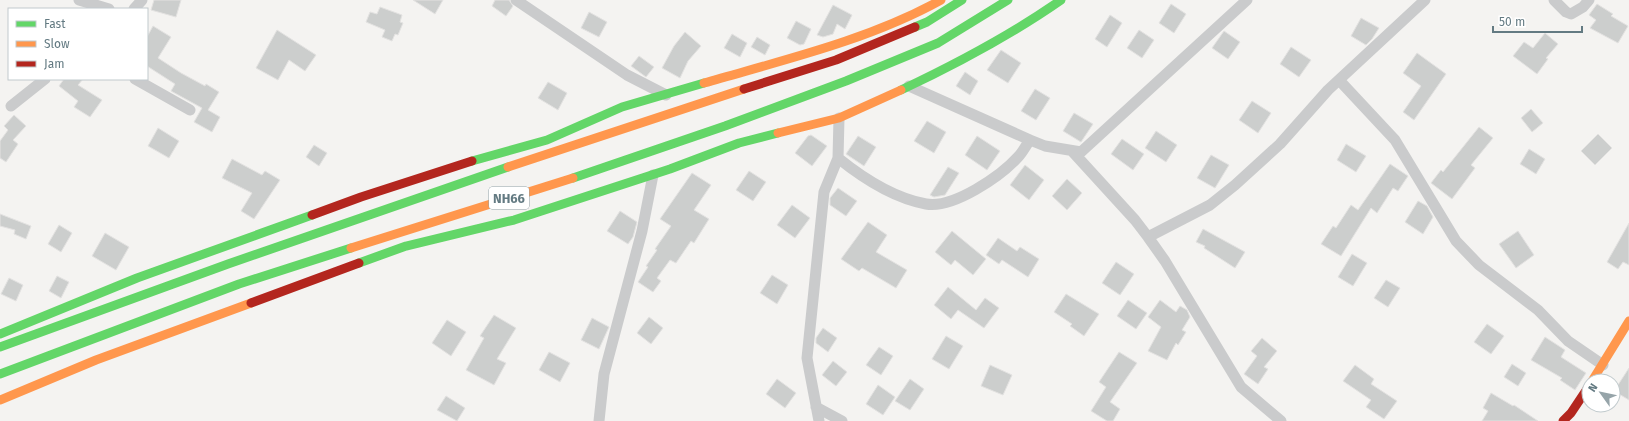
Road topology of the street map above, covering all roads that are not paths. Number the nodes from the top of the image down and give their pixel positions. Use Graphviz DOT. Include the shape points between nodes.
graph roads {
  1 [pos="79,0"];
  2 [pos="142,0"];
  3 [pos="516,0"];
  4 [pos="941,0"];
  5 [pos="962,0"];
  6 [pos="1008,0"];
  7 [pos="1061,0"];
  8 [pos="1247,0"];
  9 [pos="1425,0"];
  10 [pos="1554,0"];
  11 [pos="1589,0"];
  12 [pos="106,8"];
  13 [pos="135,8"];
  14 [pos="43,80"];
  15 [pos="137,80"];
  16 [pos="1339,80"];
  17 [pos="909,86"];
  18 [pos="666,95"];
  19 [pos="11,106"];
  20 [pos="190,110"];
  21 [pos="839,118"];
  22 [pos="1030,140"];
  23 [pos="1072,151"];
  24 [pos="838,158"];
  25 [pos="653,175"];
  26 [pos="1148,237"];
  27 [pos="1629,321"];
  28 [pos="0,334"];
  29 [pos="0,347"];
  30 [pos="1602,365"];
  31 [pos="1597,373"];
  32 [pos="0,374"];
  33 [pos="1581,398"];
  34 [pos="0,400"];
  35 [pos="816,407"];
  36 [pos="599,421"];
  37 [pos="819,421"];
  38 [pos="842,421"];
  39 [pos="1281,421"];
  40 [pos="1563,421"];
  1 -- 12 [label="street"];
  2 -- 13 [label="street"];
  3 -- 18 [label="street" via="627,75"];
  4 -- 18 [label="main road" via="912,16 819,49"];
  5 -- 29 [label="main road, NH66" via="927,22 836,60 583,141 228,264"];
  6 -- 32 [label="main road, NH66" via="938,43 732,124 239,284"];
  7 -- 17 [label="main road" via="995,42"];
  8 -- 23 [label="street" via="1097,138 1080,152"];
  9 -- 16 [label="street"];
  10 -- 11 [label="street" via="1566,12 1572,14"];
  14 -- 19 [label="street"];
  15 -- 20 [label="street"];
  16 -- 26 [label="street" via="1280,144 1235,185 1210,205"];
  16 -- 30 [label="street" via="1394,140 1456,241 1479,265 1538,310 1568,340"];
  17 -- 21 [label="main road"];
  17 -- 22 [label="street"];
  18 -- 28 [label="main road" via="622,107 547,140 361,197 137,278"];
  21 -- 24 [label="street"];
  21 -- 25 [label="main road" via="739,143"];
  22 -- 23 [label="street" via="1045,146"];
  22 -- 24 [label="street" via="1018,157 976,191 948,202 928,205 900,197 874,184"];
  23 -- 26 [label="street"];
  24 -- 35 [label="street" via="824,192 807,358"];
  25 -- 34 [label="main road" via="514,220 406,246 96,360"];
  25 -- 36 [label="street" via="642,231 604,374"];
  26 -- 39 [label="street" via="1241,387"];
  27 -- 30 [label="main road"];
  30 -- 31 [label="main road"];
  33 -- 40 [label="main road"];
  35 -- 37 [label="street"];
  35 -- 38 [label="street"];
}
